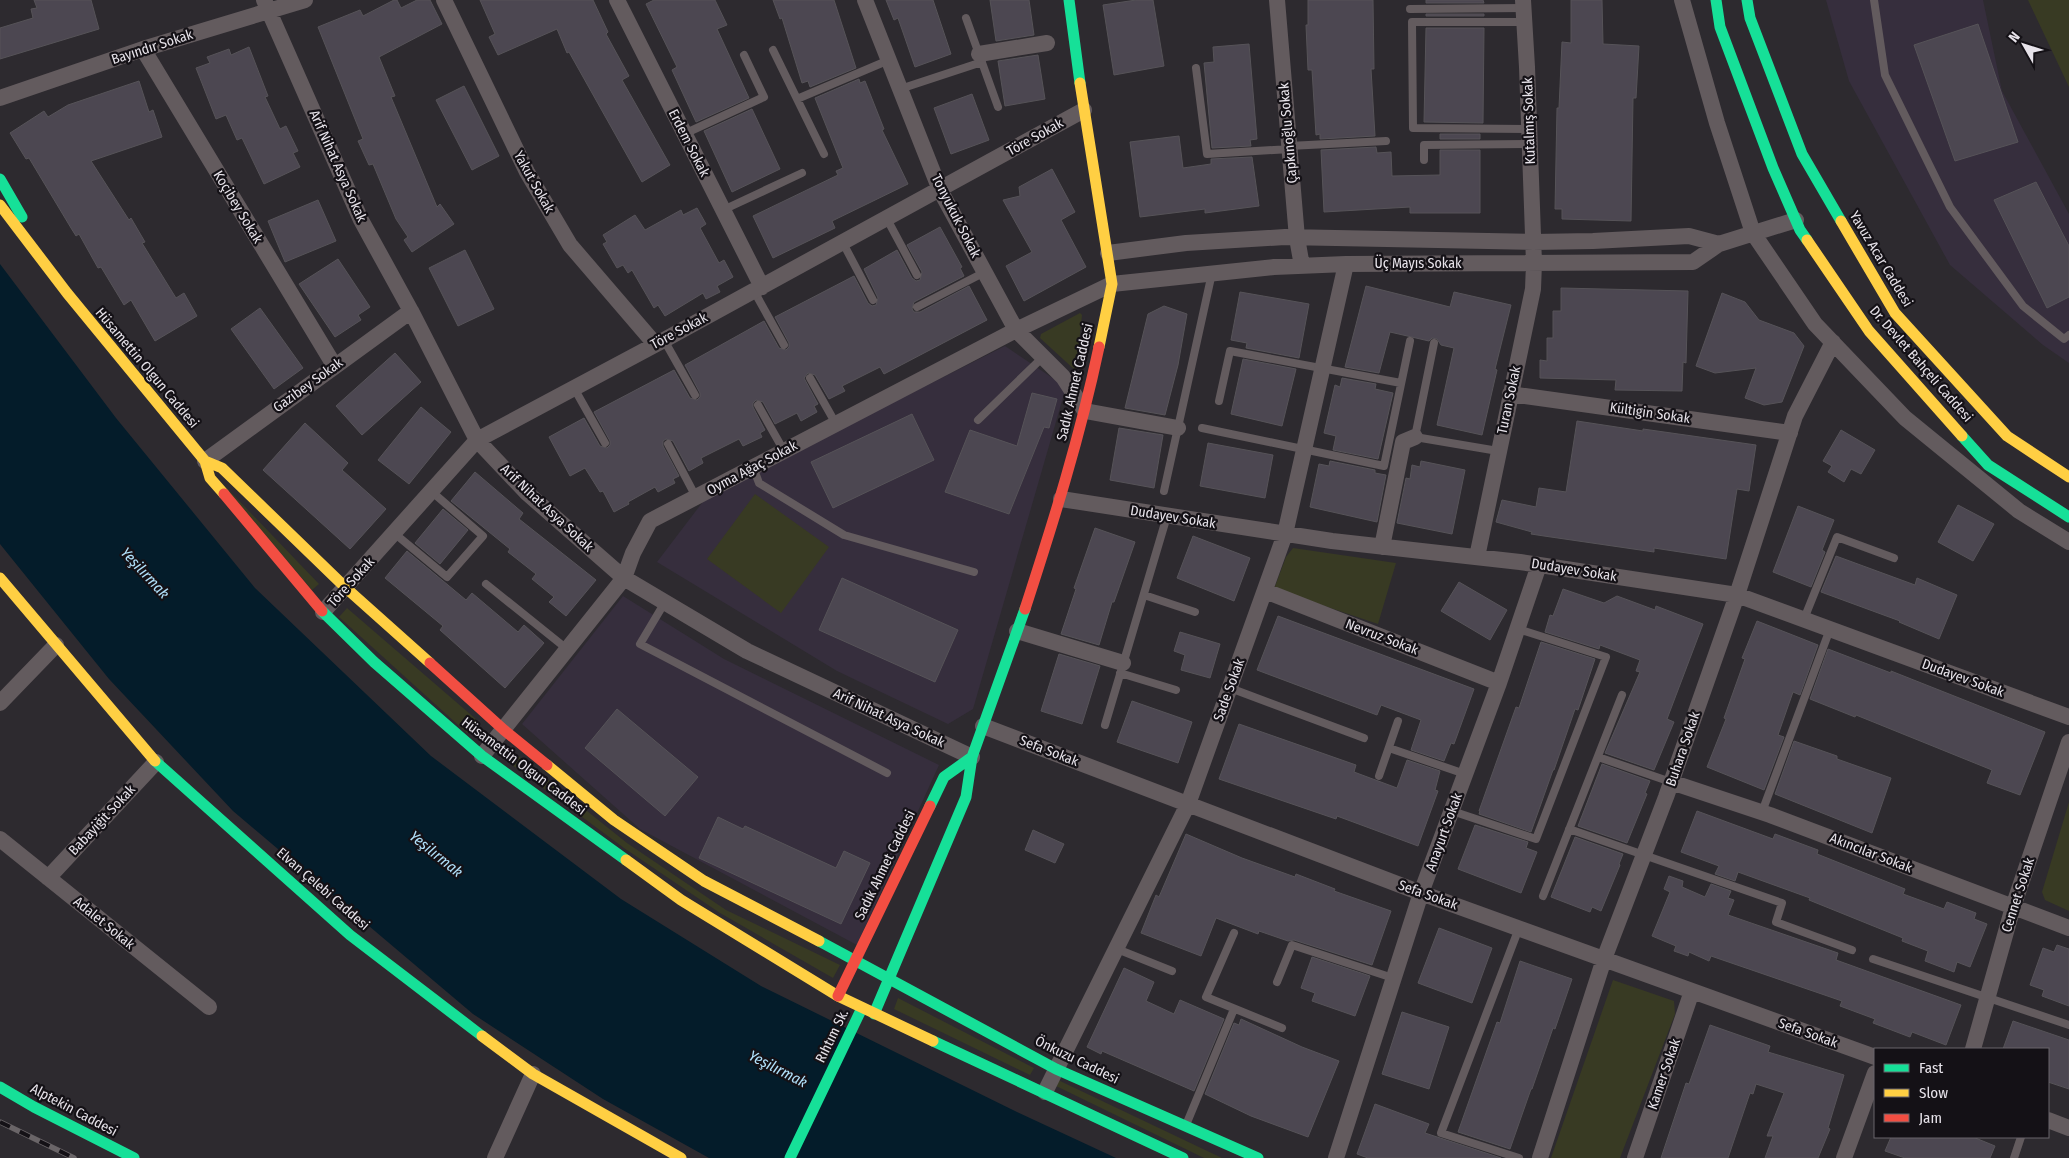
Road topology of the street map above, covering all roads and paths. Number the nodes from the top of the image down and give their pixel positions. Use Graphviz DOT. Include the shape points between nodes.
graph roads {
  1 [pos="305,0"];
  2 [pos="444,0"];
  3 [pos="617,0"];
  4 [pos="865,0"];
  5 [pos="1069,0"];
  6 [pos="1277,0"];
  7 [pos="1682,0"];
  8 [pos="1716,0"];
  9 [pos="1747,0"];
  10 [pos="1874,0"];
  11 [pos="266,6"];
  12 [pos="1410,9"];
  13 [pos="1524,10"];
  14 [pos="966,18"];
  15 [pos="1074,38"];
  16 [pos="143,48"];
  17 [pos="773,50"];
  18 [pos="744,55"];
  19 [pos="981,58"];
  20 [pos="888,60"];
  21 [pos="1196,68"];
  22 [pos="900,89"];
  23 [pos="0,98"];
  24 [pos="797,99"];
  25 [pos="998,107"];
  26 [pos="1084,110"];
  27 [pos="684,134"];
  28 [pos="1530,137"];
  29 [pos="1386,141"];
  30 [pos="1290,148"];
  31 [pos="824,154"];
  32 [pos="1424,160"];
  33 [pos="802,173"];
  34 [pos="0,179"];
  35 [pos="940,190"];
  36 [pos="0,205"];
  37 [pos="723,210"];
  38 [pos="887,219"];
  39 [pos="1796,220"];
  40 [pos="1754,233"];
  41 [pos="1297,238"];
  42 [pos="843,242"];
  43 [pos="1533,242"];
  44 [pos="1719,244"];
  45 [pos="1108,253"];
  46 [pos="1534,263"];
  47 [pos="1346,264"];
  48 [pos="1302,266"];
  49 [pos="985,272"];
  50 [pos="1212,273"];
  51 [pos="917,275"];
  52 [pos="1112,284"];
  53 [pos="758,289"];
  54 [pos="67,294"];
  55 [pos="873,300"];
  56 [pos="917,307"];
  57 [pos="411,311"];
  58 [pos="1016,330"];
  59 [pos="2069,336"];
  60 [pos="1410,341"];
  61 [pos="660,342"];
  62 [pos="1833,342"];
  63 [pos="1434,343"];
  64 [pos="784,345"];
  65 [pos="1043,357"];
  66 [pos="334,365"];
  67 [pos="1324,367"];
  68 [pos="810,378"];
  69 [pos="1402,383"];
  70 [pos="574,388"];
  71 [pos="1510,394"];
  72 [pos="695,395"];
  73 [pos="1219,401"];
  74 [pos="758,405"];
  75 [pos="1085,410"];
  76 [pos="978,420"];
  77 [pos="836,424"];
  78 [pos="1178,428"];
  79 [pos="1202,428"];
  80 [pos="1790,433"];
  81 [pos="1415,437"];
  82 [pos="477,440"];
  83 [pos="605,443"];
  84 [pos="668,444"];
  85 [pos="1304,449"];
  86 [pos="784,451"];
  87 [pos="1498,451"];
  88 [pos="205,461"];
  89 [pos="753,467"];
  90 [pos="2069,477"];
  91 [pos="431,491"];
  92 [pos="1164,491"];
  93 [pos="696,497"];
  94 [pos="1061,500"];
  95 [pos="1167,516"];
  96 [pos="2069,517"];
  97 [pos="394,533"];
  98 [pos="1285,534"];
  99 [pos="2069,542"];
  100 [pos="1382,547"];
  101 [pos="1477,557"];
  102 [pos="1894,558"];
  103 [pos="1539,565"];
  104 [pos="974,572"];
  105 [pos="0,578"];
  106 [pos="624,578"];
  107 [pos="486,584"];
  108 [pos="346,588"];
  109 [pos="1265,591"];
  110 [pos="1144,595"];
  111 [pos="1737,595"];
  112 [pos="665,602"];
  113 [pos="323,612"];
  114 [pos="1195,612"];
  115 [pos="1804,619"];
  116 [pos="1518,629"];
  117 [pos="1830,629"];
  118 [pos="1017,631"];
  119 [pos="56,645"];
  120 [pos="567,649"];
  121 [pos="1122,668"];
  122 [pos="1499,683"];
  123 [pos="1230,688"];
  124 [pos="1176,690"];
  125 [pos="1622,695"];
  126 [pos="0,703"];
  127 [pos="2069,717"];
  128 [pos="1398,721"];
  129 [pos="1105,725"];
  130 [pos="983,726"];
  131 [pos="504,730"];
  132 [pos="1364,738"];
  133 [pos="2069,742"];
  134 [pos="1389,748"];
  135 [pos="482,756"];
  136 [pos="972,757"];
  137 [pos="1598,757"];
  138 [pos="156,762"];
  139 [pos="887,773"];
  140 [pos="1465,774"];
  141 [pos="1379,776"];
  142 [pos="1671,782"];
  143 [pos="1188,804"];
  144 [pos="1452,811"];
  145 [pos="1762,812"];
  146 [pos="1569,829"];
  147 [pos="0,839"];
  148 [pos="1643,855"];
  149 [pos="48,878"];
  150 [pos="1421,893"];
  151 [pos="1543,896"];
  152 [pos="2013,907"];
  153 [pos="1519,928"];
  154 [pos="2069,928"];
  155 [pos="1234,933"];
  156 [pos="1117,948"];
  157 [pos="1852,950"];
  158 [pos="1604,959"];
  159 [pos="1873,959"];
  160 [pos="856,960"];
  161 [pos="1172,971"];
  162 [pos="889,977"];
  163 [pos="1394,978"];
  164 [pos="1277,982"];
  165 [pos="1692,991"];
  166 [pos="838,996"];
  167 [pos="1988,996"];
  168 [pos="209,1007"];
  169 [pos="862,1008"];
  170 [pos="1234,1009"];
  171 [pos="874,1014"];
  172 [pos="2069,1024"];
  173 [pos="1282,1028"];
  174 [pos="1973,1048"];
  175 [pos="1874,1057"];
  176 [pos="1056,1069"];
  177 [pos="533,1074"];
  178 [pos="1874,1076"];
  179 [pos="0,1087"];
  180 [pos="1045,1092"];
  181 [pos="2049,1120"];
  182 [pos="1185,1126"];
  183 [pos="2069,1128"];
  184 [pos="2021,1138"];
  185 [pos="134,1158"];
  186 [pos="495,1158"];
  187 [pos="681,1158"];
  188 [pos="790,1158"];
  189 [pos="1183,1158"];
  190 [pos="1258,1158"];
  191 [pos="1336,1158"];
  192 [pos="1519,1158"];
  193 [pos="1540,1158"];
  194 [pos="1635,1158"];
  195 [pos="1844,1158"];
  196 [pos="2014,1158"];
  1 -- 11 [label="street, Bayındır Sokak"];
  2 -- 61 [label="street, Yakut Sokak" via="526,172 570,244"];
  3 -- 27 [label="street, Erdem Sokak"];
  4 -- 20 [label="street, Tonyukuk Sokak"];
  5 -- 15 [label="street, Sadık Ahmet Caddesi"];
  6 -- 30 [label="street, Çapkınoğlu Sokak"];
  7 -- 40 [label="street"];
  8 -- 39 [label="street, Dr. Devlet Bahçeli Caddesi" via="1720,27"];
  9 -- 90 [label="street, Yavuz Acar Caddesi" via="1750,18 1802,154 1895,313 2007,436"];
  10 -- 59 [label="lane" via="1885,75 1950,207 2023,306 2064,340"];
  11 -- 16 [label="street, Bayındır Sokak"];
  11 -- 57 [label="street, Arif Nihat Asya Sokak" via="361,220"];
  12 -- 13 [label="lane"];
  13 -- 28 [label="street, Kutalmış Sokak"];
  13 -- 28 [label="lane" via="1412,22 1413,128"];
  14 -- 19 [label="lane"];
  15 -- 19 [label="street"];
  15 -- 26 [label="street, Sadık Ahmet Caddesi"];
  16 -- 23 [label="street, Bayındır Sokak"];
  16 -- 66 [label="street, Koçibey Sokak"];
  17 -- 24 [label="lane"];
  18 -- 27 [label="lane" via="764,97"];
  19 -- 22 [label="lane"];
  19 -- 25 [label="lane"];
  20 -- 22 [label="street, Tonyukuk Sokak"];
  20 -- 24 [label="lane"];
  21 -- 30 [label="lane" via="1207,154"];
  22 -- 35 [label="street, Tonyukuk Sokak"];
  24 -- 31 [label="lane"];
  26 -- 35 [label="street, Töre Sokak"];
  26 -- 45 [label="street, Sadık Ahmet Caddesi"];
  27 -- 37 [label="street, Erdem Sokak"];
  28 -- 32 [label="lane" via="1424,145"];
  28 -- 43 [label="street, Kutalmış Sokak"];
  29 -- 30 [label="lane"];
  30 -- 41 [label="street, Çapkınoğlu Sokak"];
  33 -- 37 [label="lane"];
  34 -- 54 [label="street, Hüsamettin Olgun Caddesi"];
  35 -- 38 [label="street, Töre Sokak"];
  35 -- 49 [label="street, Tonyukuk Sokak"];
  36 -- 54 [label="street, Hüsamettin Olgun Caddesi"];
  37 -- 53 [label="street, Erdem Sokak"];
  38 -- 42 [label="street, Töre Sokak"];
  38 -- 51 [label="lane"];
  39 -- 40 [label="street, Üç Mayıs Sokak"];
  39 -- 96 [label="street, Dr. Devlet Bahçeli Caddesi" via="1869,331 1988,465"];
  40 -- 44 [label="street, Üç Mayıs Sokak"];
  40 -- 62 [label="street" via="1815,324"];
  41 -- 43 [label="street, Üç Mayıs Sokak"];
  41 -- 45 [label="street, Üç Mayıs Sokak" via="1186,243"];
  41 -- 48 [label="street, Çapkınoğlu Sokak"];
  42 -- 53 [label="street, Töre Sokak"];
  42 -- 55 [label="lane"];
  43 -- 44 [label="street, Üç Mayıs Sokak" via="1689,236"];
  43 -- 46 [label="street, Turan Sokak"];
  44 -- 46 [label="street, Üç Mayıs Sokak" via="1693,262"];
  45 -- 52 [label="street, Sadık Ahmet Caddesi"];
  46 -- 47 [label="street, Üç Mayıs Sokak"];
  46 -- 71 [label="street, Turan Sokak" via="1533,289"];
  47 -- 48 [label="street, Üç Mayıs Sokak"];
  47 -- 67 [label="street, Sade Sokak"];
  48 -- 50 [label="street, Üç Mayıs Sokak"];
  49 -- 56 [label="lane"];
  49 -- 58 [label="street, Tonyukuk Sokak"];
  50 -- 52 [label="street, Üç Mayıs Sokak"];
  50 -- 78 [label="lane"];
  52 -- 58 [label="street, Oyma Ağaç Sokak"];
  52 -- 75 [label="street, Sadık Ahmet Caddesi"];
  53 -- 61 [label="street, Töre Sokak"];
  53 -- 64 [label="lane"];
  54 -- 88 [label="street, Hüsamettin Olgun Caddesi"];
  57 -- 66 [label="street, Gazibey Sokak"];
  57 -- 82 [label="street, Arif Nihat Asya Sokak"];
  58 -- 65 [label="street, Tonyukuk Sokak"];
  58 -- 77 [label="street, Oyma Ağaç Sokak"];
  60 -- 69 [label="lane"];
  61 -- 70 [label="street, Töre Sokak"];
  61 -- 72 [label="lane"];
  62 -- 80 [label="street, Buhara Sokak" via="1795,416"];
  62 -- 99 [label="street" via="1905,418 2019,511"];
  63 -- 81 [label="lane"];
  65 -- 75 [label="street, Tonyukuk Sokak" via="1063,377"];
  65 -- 76 [label="lane"];
  66 -- 88 [label="street, Gazibey Sokak"];
  67 -- 69 [label="lane"];
  67 -- 73 [label="lane" via="1230,351"];
  67 -- 85 [label="street, Sade Sokak"];
  68 -- 77 [label="lane"];
  69 -- 85 [label="lane" via="1384,466"];
  70 -- 82 [label="street, Töre Sokak"];
  70 -- 83 [label="lane"];
  71 -- 80 [label="street, Kültigin Sokak"];
  71 -- 87 [label="street, Turan Sokak"];
  74 -- 86 [label="lane"];
  75 -- 78 [label="street"];
  75 -- 94 [label="street, Sadık Ahmet Caddesi"];
  77 -- 86 [label="street, Oyma Ağaç Sokak"];
  78 -- 92 [label="lane"];
  79 -- 85 [label="lane"];
  80 -- 111 [label="street, Buhara Sokak"];
  81 -- 87 [label="lane"];
  81 -- 100 [label="street" via="1403,442"];
  82 -- 91 [label="street, Töre Sokak"];
  82 -- 106 [label="street, Arif Nihat Asya Sokak" via="527,493"];
  84 -- 93 [label="lane"];
  85 -- 98 [label="street, Sade Sokak"];
  86 -- 89 [label="street, Oyma Ağaç Sokak"];
  87 -- 101 [label="street, Turan Sokak"];
  88 -- 108 [label="street, Hüsamettin Olgun Caddesi" via="222,468"];
  88 -- 113 [label="street, Hüsamettin Olgun Caddesi" via="210,478"];
  89 -- 93 [label="street, Oyma Ağaç Sokak"];
  89 -- 104 [label="lane" via="759,483 844,534"];
  91 -- 97 [label="street, Töre Sokak"];
  91 -- 97 [label="lane" via="483,536 447,577"];
  93 -- 106 [label="street, Oyma Ağaç Sokak" via="650,521"];
  94 -- 95 [label="street, Dudayev Sokak"];
  94 -- 118 [label="street, Sadık Ahmet Caddesi"];
  95 -- 98 [label="street, Dudayev Sokak"];
  95 -- 110 [label="lane"];
  97 -- 108 [label="street, Töre Sokak"];
  98 -- 100 [label="street, Dudayev Sokak"];
  98 -- 109 [label="street, Sade Sokak"];
  100 -- 101 [label="street, Dudayev Sokak"];
  101 -- 103 [label="street, Dudayev Sokak"];
  102 -- 115 [label="lane" via="1837,537"];
  103 -- 111 [label="street, Dudayev Sokak"];
  103 -- 116 [label="street, Anayurt Sokak"];
  105 -- 119 [label="street, Elvan Çelebi Caddesi"];
  106 -- 112 [label="street, Arif Nihat Asya Sokak"];
  106 -- 120 [label="street, Oyma Ağaç Sokak"];
  107 -- 120 [label="lane"];
  108 -- 113 [label="street, Töre Sokak"];
  108 -- 131 [label="street, Hüsamettin Olgun Caddesi"];
  109 -- 122 [label="street, Nevruz Sokak"];
  109 -- 123 [label="street, Sade Sokak"];
  110 -- 114 [label="lane"];
  110 -- 121 [label="lane"];
  111 -- 115 [label="street, Dudayev Sokak"];
  111 -- 142 [label="street, Buhara Sokak"];
  112 -- 136 [label="street, Arif Nihat Asya Sokak" via="748,652"];
  112 -- 139 [label="lane" via="640,644"];
  113 -- 135 [label="street, Hüsamettin Olgun Caddesi" via="374,662"];
  115 -- 117 [label="street, Dudayev Sokak"];
  116 -- 122 [label="street, Anayurt Sokak"];
  116 -- 144 [label="lane" via="1606,657 1536,839"];
  117 -- 127 [label="street, Dudayev Sokak"];
  117 -- 145 [label="lane"];
  118 -- 121 [label="street"];
  118 -- 130 [label="street, Sadık Ahmet Caddesi"];
  119 -- 126 [label="street"];
  119 -- 138 [label="street, Elvan Çelebi Caddesi"];
  120 -- 131 [label="street, Oyma Ağaç Sokak"];
  121 -- 124 [label="lane"];
  121 -- 129 [label="lane"];
  122 -- 140 [label="street, Anayurt Sokak"];
  123 -- 132 [label="lane"];
  123 -- 143 [label="street, Sade Sokak"];
  125 -- 137 [label="lane"];
  128 -- 134 [label="lane"];
  130 -- 136 [label="street, Sadık Ahmet Caddesi"];
  130 -- 143 [label="street, Sefa Sokak"];
  131 -- 135 [label="street, Oyma Ağaç Sokak"];
  131 -- 160 [label="street, Hüsamettin Olgun Caddesi" via="614,820 704,881"];
  133 -- 152 [label="street, Cennet Sokak"];
  134 -- 140 [label="lane"];
  134 -- 141 [label="lane"];
  135 -- 166 [label="street, Hüsamettin Olgun Caddesi" via="681,900"];
  136 -- 160 [label="street, Sadık Ahmet Caddesi" via="944,777"];
  136 -- 162 [label="street, Sadık Ahmet Caddesi" via="966,797"];
  137 -- 142 [label="lane"];
  137 -- 146 [label="lane"];
  138 -- 149 [label="street, Babayiğit Sokak"];
  138 -- 177 [label="street, Elvan Çelebi Caddesi" via="350,934"];
  140 -- 144 [label="street, Anayurt Sokak"];
  142 -- 145 [label="street, Akıncılar Sokak"];
  142 -- 148 [label="street, Buhara Sokak"];
  143 -- 150 [label="street, Sefa Sokak"];
  143 -- 156 [label="street, Sade Sokak"];
  144 -- 150 [label="street, Anayurt Sokak"];
  145 -- 152 [label="street, Akıncılar Sokak"];
  146 -- 148 [label="lane"];
  146 -- 151 [label="lane"];
  147 -- 149 [label="street, Adalet Sokak"];
  148 -- 157 [label="lane" via="1782,903 1776,922"];
  148 -- 158 [label="street, Buhara Sokak"];
  149 -- 168 [label="street, Adalet Sokak"];
  150 -- 153 [label="street, Sefa Sokak"];
  150 -- 163 [label="street, Anayurt Sokak"];
  152 -- 154 [label="street, Akıncılar Sokak"];
  152 -- 167 [label="street, Cennet Sokak"];
  153 -- 158 [label="street, Sefa Sokak"];
  153 -- 192 [label="lane" via="1441,1133"];
  155 -- 170 [label="lane" via="1206,997"];
  156 -- 161 [label="lane"];
  156 -- 176 [label="street, Sade Sokak"];
  158 -- 165 [label="street, Sefa Sokak"];
  158 -- 193 [label="street, Buhara Sokak"];
  159 -- 167 [label="lane"];
  160 -- 162 [label="street, Hüsamettin Olgun Caddesi"];
  160 -- 166 [label="street, Sadık Ahmet Caddesi"];
  162 -- 171 [label="street, Sadık Ahmet Caddesi"];
  162 -- 176 [label="street, Önkuzu Caddesi"];
  163 -- 164 [label="lane" via="1292,945"];
  163 -- 191 [label="street, Anayurt Sokak"];
  165 -- 175 [label="street, Sefa Sokak"];
  165 -- 194 [label="street, Kamer Sokak"];
  166 -- 169 [label="street, Hüsamettin Olgun Caddesi"];
  167 -- 172 [label="lane"];
  167 -- 174 [label="street, Cennet Sokak"];
  169 -- 171 [label="street"];
  169 -- 188 [label="street, Rıhtım Sk."];
  170 -- 173 [label="lane"];
  170 -- 182 [label="lane"];
  171 -- 180 [label="street"];
  176 -- 180 [label="street, Sade Sokak"];
  176 -- 182 [label="street, Önkuzu Caddesi"];
  177 -- 186 [label="street"];
  177 -- 187 [label="street, Elvan Çelebi Caddesi"];
  178 -- 195 [label="street"];
  179 -- 185 [label="street, Alptekin Caddesi"];
  180 -- 189 [label="street"];
  181 -- 183 [label="street"];
  182 -- 190 [label="street, Önkuzu Caddesi"];
  184 -- 196 [label="lane"];
}
